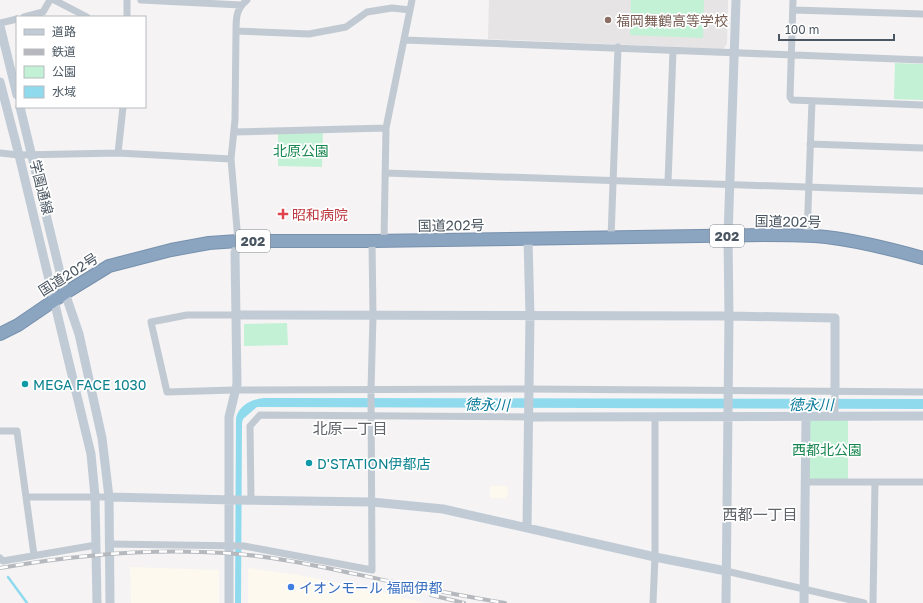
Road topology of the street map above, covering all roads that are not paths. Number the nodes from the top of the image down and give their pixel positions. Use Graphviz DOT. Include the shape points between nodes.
graph roads {
  1 [pos="50,0"];
  2 [pos="54,0"];
  3 [pos="126,0"];
  4 [pos="141,0"];
  5 [pos="247,0"];
  6 [pos="412,0"];
  7 [pos="736,0"];
  8 [pos="793,0"];
  9 [pos="241,5"];
  10 [pos="410,10"];
  11 [pos="793,10"];
  12 [pos="923,14"];
  13 [pos="28,16"];
  14 [pos="84,16"];
  15 [pos="127,16"];
  16 [pos="16,19"];
  17 [pos="0,23"];
  18 [pos="0,26"];
  19 [pos="236,32"];
  20 [pos="404,40"];
  21 [pos="618,47"];
  22 [pos="673,51"];
  23 [pos="734,54"];
  24 [pos="791,56"];
  25 [pos="923,60"];
  26 [pos="0,82"];
  27 [pos="16,91"];
  28 [pos="812,101"];
  29 [pos="923,105"];
  30 [pos="20,108"];
  31 [pos="123,108"];
  32 [pos="386,128"];
  33 [pos="234,132"];
  34 [pos="810,144"];
  35 [pos="923,148"];
  36 [pos="0,153"];
  37 [pos="118,153"];
  38 [pos="32,154"];
  39 [pos="19,155"];
  40 [pos="231,160"];
  41 [pos="385,173"];
  42 [pos="613,180"];
  43 [pos="668,182"];
  44 [pos="730,184"];
  45 [pos="809,187"];
  46 [pos="923,191"];
  47 [pos="728,236"];
  48 [pos="807,236"];
  49 [pos="611,238"];
  50 [pos="528,239"];
  51 [pos="238,241"];
  52 [pos="378,241"];
  53 [pos="923,258"];
  54 [pos="65,293"];
  55 [pos="54,300"];
  56 [pos="236,315"];
  57 [pos="373,316"];
  58 [pos="530,316"];
  59 [pos="729,316"];
  60 [pos="0,334"];
  61 [pos="234,390"];
  62 [pos="372,390"];
  63 [pos="529,390"];
  64 [pos="728,390"];
  65 [pos="835,392"];
  66 [pos="923,392"];
  67 [pos="372,415"];
  68 [pos="529,416"];
  69 [pos="728,416"];
  70 [pos="806,416"];
  71 [pos="835,416"];
  72 [pos="923,416"];
  73 [pos="655,417"];
  74 [pos="0,431"];
  75 [pos="805,482"];
  76 [pos="875,482"];
  77 [pos="923,482"];
  78 [pos="95,496"];
  79 [pos="26,497"];
  80 [pos="109,497"];
  81 [pos="232,500"];
  82 [pos="249,500"];
  83 [pos="372,502"];
  84 [pos="528,528"];
  85 [pos="109,544"];
  86 [pos="96,545"];
  87 [pos="230,546"];
  88 [pos="34,555"];
  89 [pos="655,557"];
  90 [pos="0,558"];
  91 [pos="726,571"];
  92 [pos="805,590"];
  93 [pos="97,603"];
  94 [pos="110,603"];
  95 [pos="229,603"];
  96 [pos="653,603"];
  97 [pos="726,603"];
  98 [pos="804,603"];
  99 [pos="864,603"];
  100 [pos="873,603"];
  1 -- 13 [label="street" via="43,12"];
  2 -- 14 [label="street"];
  3 -- 15 [label="street"];
  4 -- 9 [label="street"];
  5 -- 9 [label="street"];
  6 -- 10 [label="street"];
  7 -- 23 [label="street"];
  8 -- 11 [label="street"];
  9 -- 19 [label="street" via="236,15"];
  10 -- 19 [label="street" via="392,8 367,12 346,27 309,34"];
  10 -- 20 [label="street"];
  11 -- 12 [label="street"];
  11 -- 24 [label="street"];
  16 -- 17 [label="street"];
  18 -- 27 [label="street"];
  19 -- 33 [label="street"];
  20 -- 21 [label="street"];
  20 -- 32 [label="street"];
  21 -- 22 [label="street"];
  21 -- 42 [label="street"];
  22 -- 23 [label="street"];
  22 -- 43 [label="street"];
  23 -- 24 [label="street"];
  23 -- 44 [label="street"];
  24 -- 25 [label="street"];
  24 -- 28 [label="street" via="790,97 792,100"];
  26 -- 39 [label="street, 学園通線"];
  28 -- 29 [label="street"];
  28 -- 34 [label="street"];
  30 -- 38 [label="street, 学園通線"];
  31 -- 37 [label="street"];
  32 -- 33 [label="street"];
  32 -- 41 [label="street"];
  33 -- 40 [label="street"];
  34 -- 35 [label="street"];
  34 -- 45 [label="street"];
  36 -- 39 [label="street"];
  37 -- 38 [label="street"];
  37 -- 40 [label="street"];
  38 -- 39 [label="street"];
  38 -- 54 [label="street, 学園通線"];
  39 -- 55 [label="street, 学園通線"];
  40 -- 51 [label="street"];
  41 -- 42 [label="street"];
  41 -- 52 [label="street"];
  42 -- 43 [label="street"];
  42 -- 49 [label="street"];
  43 -- 44 [label="street"];
  44 -- 45 [label="street"];
  44 -- 47 [label="street"];
  45 -- 46 [label="street"];
  45 -- 48 [label="street"];
  47 -- 48 [label="highway, 国道202号 / 202"];
  47 -- 49 [label="highway, 国道202号 / 202"];
  47 -- 59 [label="street"];
  48 -- 53 [label="highway, 国道202号 / 202" via="870,245"];
  49 -- 50 [label="highway, 国道202号 / 202"];
  50 -- 52 [label="highway, 国道202号 / 202"];
  50 -- 58 [label="street"];
  51 -- 52 [label="highway, 国道202号 / 202"];
  51 -- 54 [label="highway, 国道202号 / 202" via="171,250 109,266"];
  51 -- 56 [label="street" via="235,253"];
  52 -- 57 [label="street"];
  54 -- 55 [label="highway, 国道202号 / 202"];
  54 -- 80 [label="street, 学園通線" via="79,334 92,389 102,438"];
  55 -- 60 [label="highway, 国道202号 / 202"];
  55 -- 78 [label="street, 学園通線" via="91,454"];
  56 -- 57 [label="street"];
  56 -- 61 [label="street"];
  56 -- 61 [label="street" via="187,315 151,322 167,392"];
  57 -- 58 [label="street"];
  57 -- 62 [label="street"];
  58 -- 59 [label="street"];
  58 -- 63 [label="street"];
  59 -- 64 [label="street"];
  59 -- 65 [label="street" via="835,318"];
  61 -- 62 [label="street"];
  61 -- 81 [label="street" via="229,417"];
  62 -- 63 [label="street"];
  62 -- 67 [label="street"];
  63 -- 64 [label="street"];
  63 -- 68 [label="street"];
  64 -- 65 [label="street"];
  64 -- 69 [label="street"];
  65 -- 66 [label="street"];
  65 -- 71 [label="street"];
  67 -- 68 [label="street"];
  67 -- 82 [label="street" via="260,415 250,426"];
  67 -- 83 [label="street"];
  68 -- 73 [label="street"];
  68 -- 84 [label="street"];
  69 -- 70 [label="street"];
  69 -- 73 [label="street"];
  69 -- 91 [label="street"];
  70 -- 71 [label="street"];
  70 -- 75 [label="street"];
  71 -- 72 [label="street"];
  73 -- 89 [label="street"];
  74 -- 79 [label="street" via="17,431"];
  75 -- 76 [label="street"];
  75 -- 92 [label="street"];
  76 -- 77 [label="street"];
  76 -- 100 [label="street"];
  78 -- 79 [label="street"];
  78 -- 80 [label="street"];
  78 -- 86 [label="street, 学園通線"];
  79 -- 88 [label="street"];
  80 -- 81 [label="street"];
  80 -- 85 [label="street, 学園通線"];
  81 -- 82 [label="street"];
  81 -- 87 [label="street"];
  82 -- 83 [label="street"];
  83 -- 84 [label="street" via="443,509"];
  83 -- 87 [label="street" via="372,570 244,546"];
  84 -- 89 [label="street"];
  85 -- 87 [label="street"];
  85 -- 94 [label="street, 学園通線"];
  86 -- 88 [label="street"];
  86 -- 93 [label="street, 学園通線"];
  87 -- 95 [label="street"];
  88 -- 90 [label="street" via="3,561"];
  89 -- 91 [label="street"];
  89 -- 96 [label="street"];
  91 -- 92 [label="street"];
  91 -- 97 [label="street"];
  92 -- 98 [label="street"];
  92 -- 99 [label="street"];
}
